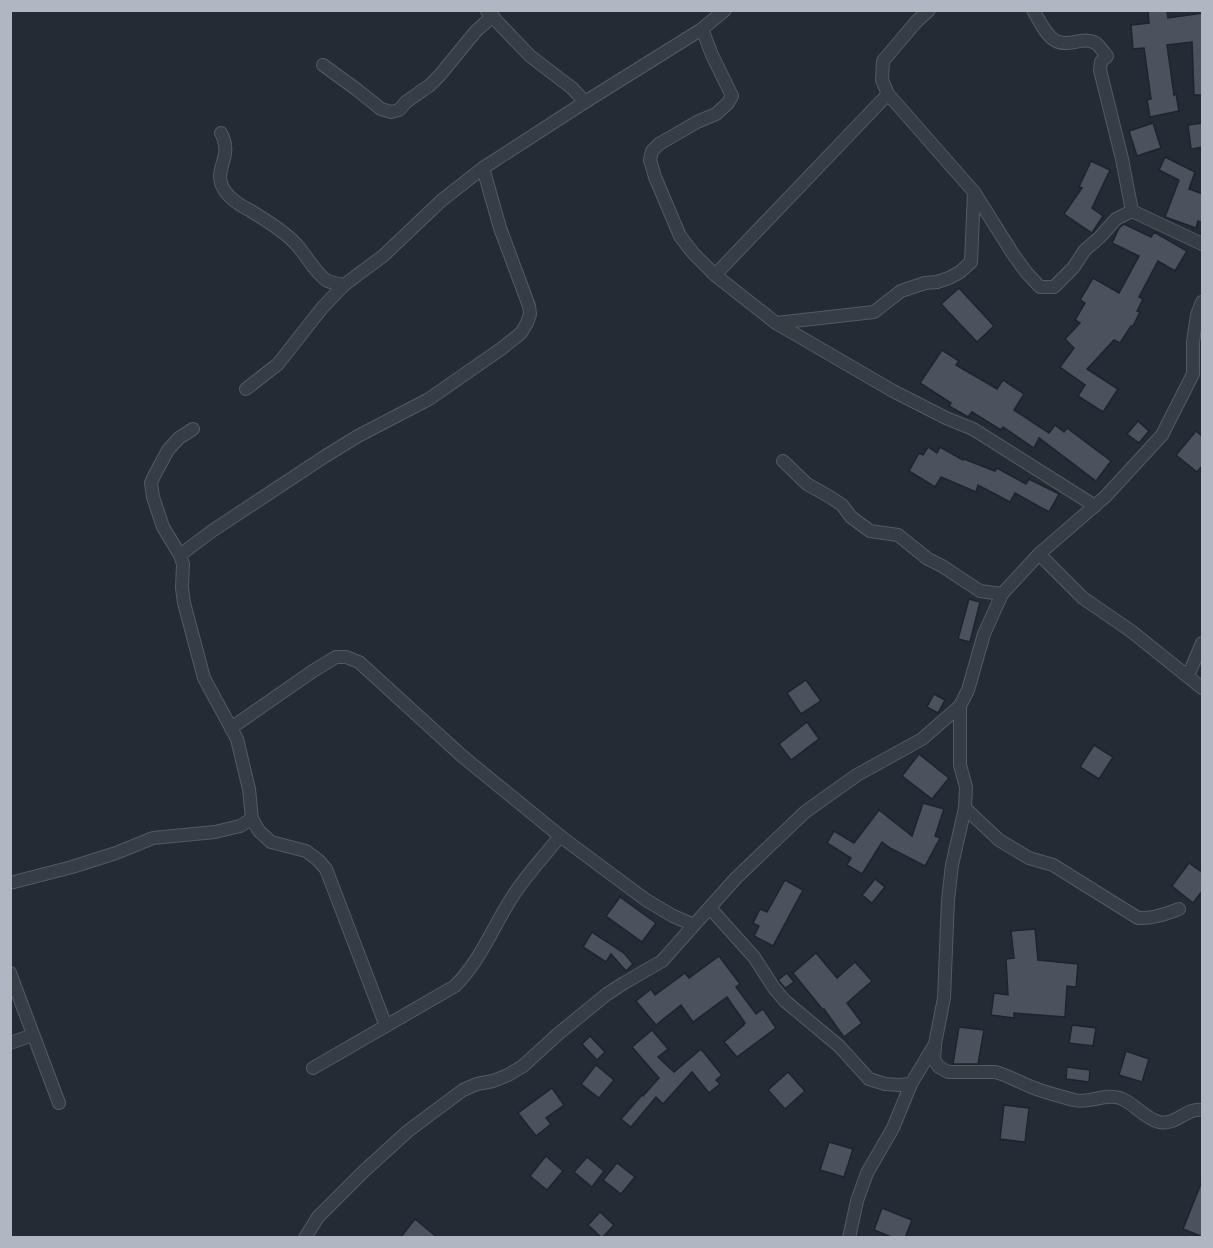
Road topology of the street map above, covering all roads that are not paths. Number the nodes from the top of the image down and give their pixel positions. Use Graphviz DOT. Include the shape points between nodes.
graph roads {
  1 [pos="725,10"];
  2 [pos="929,10"];
  3 [pos="1033,10"];
  4 [pos="490,13"];
  5 [pos="702,29"];
  6 [pos="323,65"];
  7 [pos="888,94"];
  8 [pos="585,102"];
  9 [pos="221,133"];
  10 [pos="483,168"];
  11 [pos="974,192"];
  12 [pos="1132,211"];
  13 [pos="1203,244"];
  14 [pos="715,275"];
  15 [pos="344,285"];
  16 [pos="1203,302"];
  17 [pos="776,323"];
  18 [pos="246,389"];
  19 [pos="193,429"];
  20 [pos="783,461"];
  21 [pos="1095,506"];
  22 [pos="1039,554"];
  23 [pos="180,555"];
  24 [pos="1002,594"];
  25 [pos="1203,643"];
  26 [pos="1188,676"];
  27 [pos="1203,688"];
  28 [pos="960,706"];
  29 [pos="231,728"];
  30 [pos="965,808"];
  31 [pos="252,819"];
  32 [pos="560,836"];
  33 [pos="10,883"];
  34 [pos="710,908"];
  35 [pos="1179,909"];
  36 [pos="694,925"];
  37 [pos="10,973"];
  38 [pos="386,1026"];
  39 [pos="33,1035"];
  40 [pos="10,1043"];
  41 [pos="935,1044"];
  42 [pos="313,1068"];
  43 [pos="911,1084"];
  44 [pos="59,1103"];
  45 [pos="1203,1110"];
  46 [pos="306,1238"];
  47 [pos="849,1238"];
  1 -- 5 [label="street"];
  2 -- 7 [label="street" via="884,61 882,80"];
  3 -- 12 [label="street" via="1057,42 1092,40 1107,56 1101,62 1101,70"];
  4 -- 6 [label="street" via="440,75 399,110 381,109"];
  4 -- 8 [label="street" via="530,56"];
  5 -- 8 [label="street"];
  5 -- 14 [label="street" via="732,96 716,114 659,144 650,160 680,236"];
  7 -- 11 [label="street"];
  7 -- 14 [label="street"];
  8 -- 10 [label="street"];
  9 -- 15 [label="street" via="226,149 221,172 225,191 239,205 289,237 327,281"];
  10 -- 15 [label="street"];
  10 -- 23 [label="street" via="529,306 530,314 521,333 429,399 324,457"];
  11 -- 12 [label="street" via="1013,254 1040,287 1054,287 1116,219"];
  11 -- 17 [label="street" via="971,262 960,272 901,291 874,312"];
  12 -- 13 [label="street"];
  14 -- 17 [label="street"];
  15 -- 18 [label="street" via="278,364"];
  16 -- 21 [label="street" via="1193,342 1193,374 1162,435"];
  17 -- 21 [label="street" via="893,391 973,429"];
  19 -- 23 [label="street" via="168,450 151,483 163,527"];
  20 -- 24 [label="street" via="870,531 898,535 928,560 980,591"];
  21 -- 22 [label="street"];
  22 -- 24 [label="street"];
  22 -- 26 [label="street" via="1083,598"];
  23 -- 29 [label="street" via="183,603 204,678"];
  24 -- 28 [label="street"];
  25 -- 26 [label="street"];
  26 -- 27 [label="street"];
  28 -- 30 [label="street"];
  28 -- 34 [label="street" via="922,739 857,776 805,812"];
  29 -- 31 [label="street" via="249,789"];
  29 -- 32 [label="street" via="313,671 336,657 346,657 359,662 462,756"];
  30 -- 35 [label="street" via="999,840 1029,858 1053,865 1138,918"];
  30 -- 41 [label="street" via="952,865 944,998"];
  31 -- 33 [label="street" via="215,832 153,838 72,867"];
  31 -- 38 [label="street" via="271,842 306,851 326,869"];
  32 -- 36 [label="street" via="646,900"];
  32 -- 38 [label="street" via="510,900 466,975 455,986"];
  34 -- 36 [label="street"];
  34 -- 43 [label="street" via="754,957 785,1001 839,1046 869,1079"];
  36 -- 46 [label="street" via="662,961 607,994 523,1066 463,1090 408,1131 318,1217"];
  37 -- 39 [label="street"];
  38 -- 42 [label="street"];
  39 -- 40 [label="street"];
  39 -- 44 [label="street"];
  41 -- 43 [label="street"];
  41 -- 45 [label="street" via="934,1060 948,1072 995,1072 1074,1100 1119,1097 1159,1122"];
  43 -- 47 [label="street" via="893,1128 867,1173 856,1201"];
}
